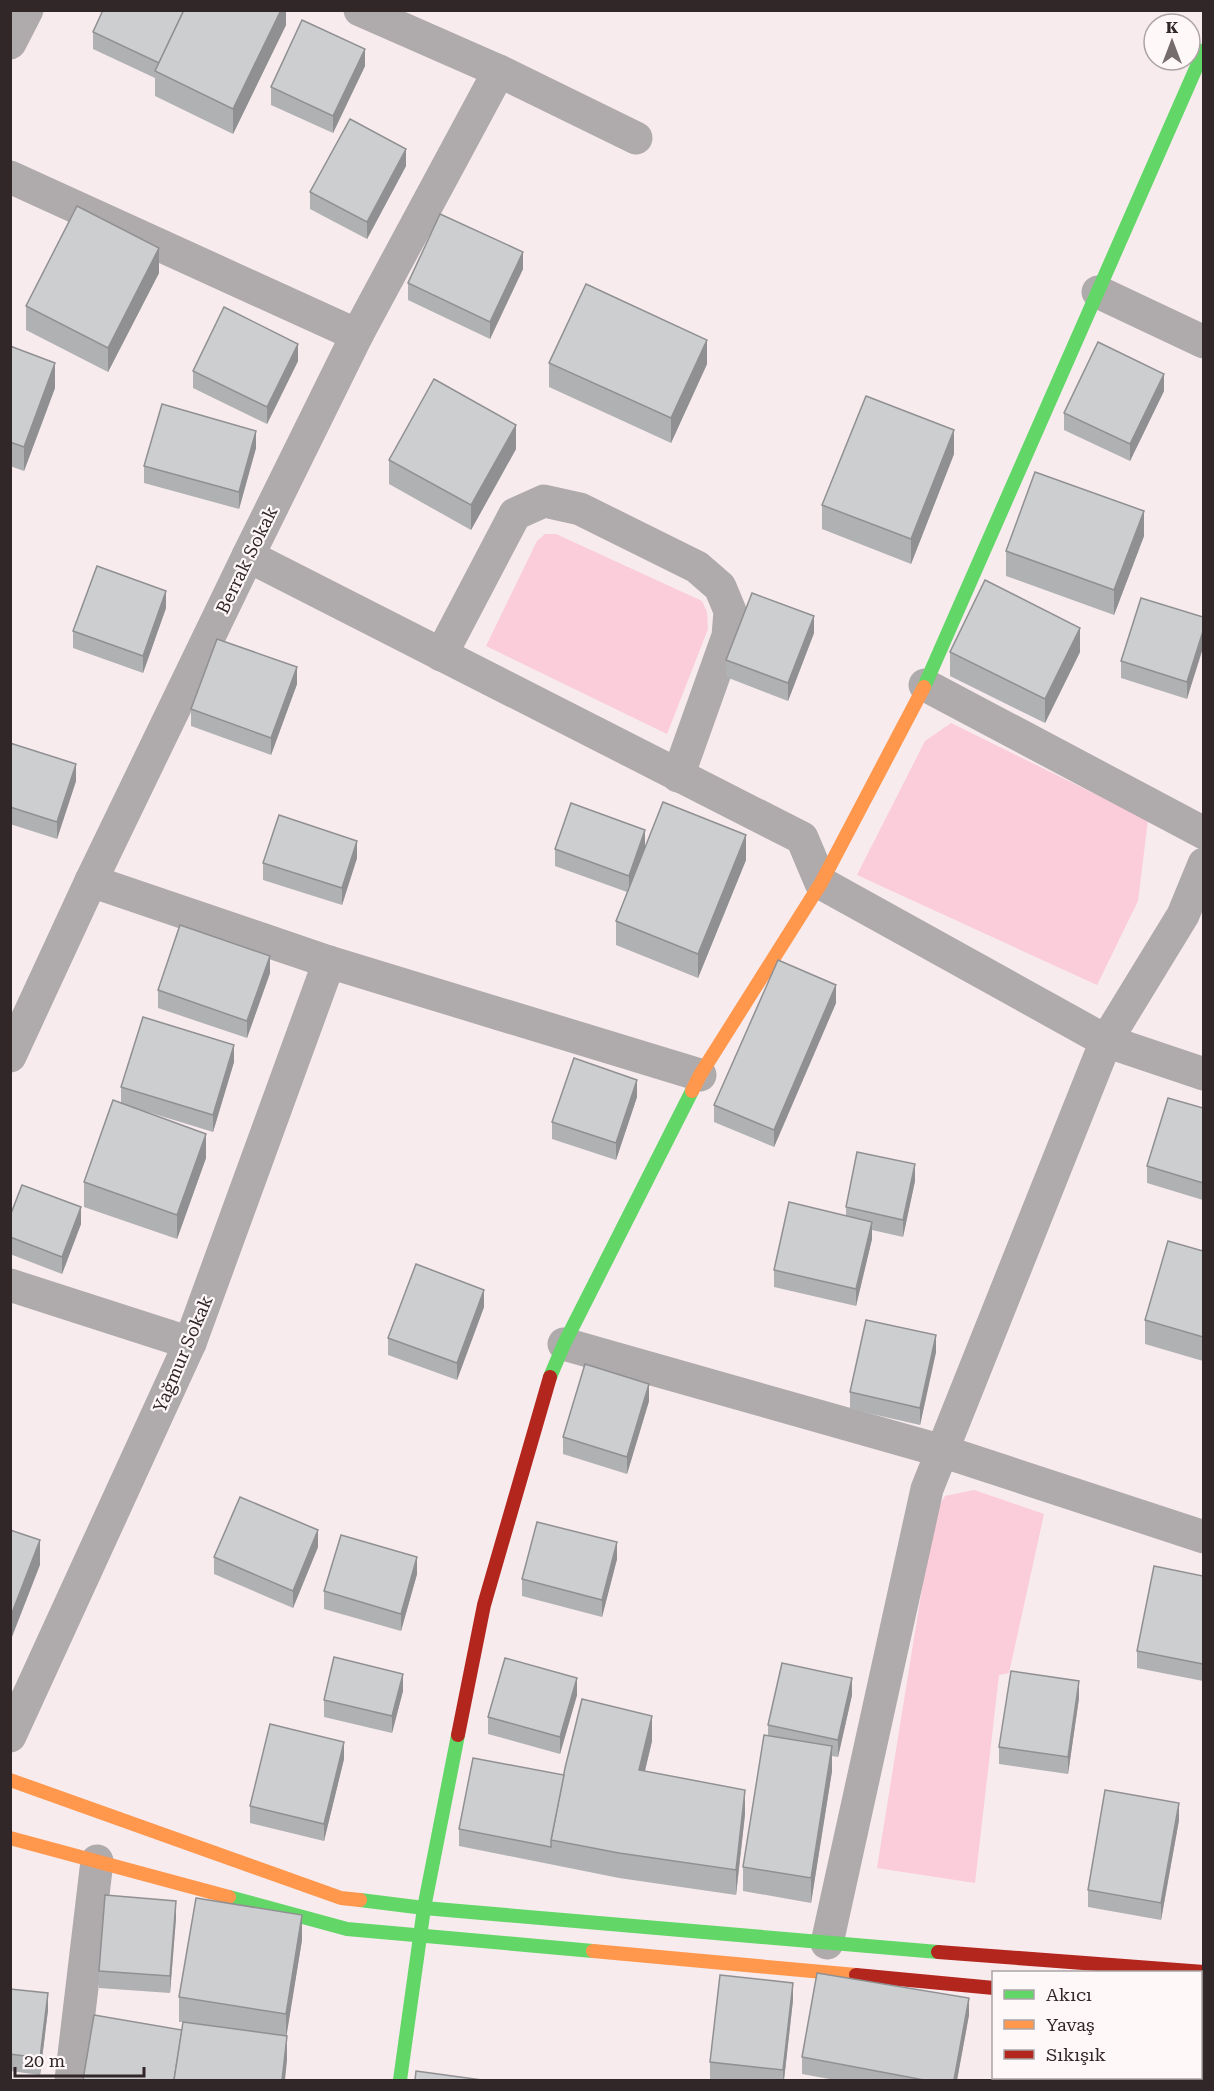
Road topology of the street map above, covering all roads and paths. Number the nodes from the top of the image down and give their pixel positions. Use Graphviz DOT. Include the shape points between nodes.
graph roads {
  1 [pos="27,10"];
  2 [pos="360,10"];
  3 [pos="10,43"];
  4 [pos="1203,50"];
  5 [pos="499,71"];
  6 [pos="636,138"];
  7 [pos="10,177"];
  8 [pos="1098,292"];
  9 [pos="357,335"];
  10 [pos="1203,342"];
  11 [pos="248,556"];
  12 [pos="441,655"];
  13 [pos="925,685"];
  14 [pos="678,776"];
  15 [pos="1203,833"];
  16 [pos="1203,864"];
  17 [pos="91,881"];
  18 [pos="821,883"];
  19 [pos="1193,920"];
  20 [pos="329,962"];
  21 [pos="1106,1041"];
  22 [pos="10,1056"];
  23 [pos="1203,1074"];
  24 [pos="700,1075"];
  25 [pos="10,1285"];
  26 [pos="190,1343"];
  27 [pos="564,1344"];
  28 [pos="942,1452"];
  29 [pos="1203,1537"];
  30 [pos="10,1736"];
  31 [pos="10,1780"];
  32 [pos="10,1838"];
  33 [pos="97,1861"];
  34 [pos="424,1908"];
  35 [pos="420,1936"];
  36 [pos="827,1943"];
  37 [pos="1190,1971"];
  38 [pos="992,1988"];
  39 [pos="71,2080"];
  40 [pos="400,2080"];
  1 -- 3 [label="street"];
  2 -- 5 [label="street"];
  4 -- 8 [label="street"];
  5 -- 6 [label="street"];
  5 -- 9 [label="street, Berrak Sokak"];
  7 -- 9 [label="street"];
  8 -- 10 [label="street"];
  8 -- 13 [label="street"];
  9 -- 11 [label="street, Berrak Sokak"];
  11 -- 12 [label="street"];
  11 -- 17 [label="street, Berrak Sokak"];
  12 -- 14 [label="street"];
  12 -- 14 [label="street" via="515,514 544,501 580,509 697,567 720,587 730,611 728,636"];
  13 -- 15 [label="street"];
  13 -- 18 [label="street"];
  14 -- 18 [label="street" via="802,838"];
  16 -- 19 [label="street"];
  17 -- 20 [label="street"];
  17 -- 22 [label="street, Berrak Sokak"];
  18 -- 21 [label="street"];
  18 -- 24 [label="street"];
  19 -- 21 [label="street"];
  20 -- 24 [label="street"];
  20 -- 26 [label="street, Yağmur Sokak"];
  21 -- 23 [label="street"];
  21 -- 28 [label="street"];
  24 -- 27 [label="street"];
  25 -- 26 [label="street"];
  26 -- 30 [label="street, Yağmur Sokak"];
  27 -- 28 [label="street"];
  27 -- 34 [label="street" via="548,1382 484,1605"];
  28 -- 29 [label="street"];
  28 -- 36 [label="street" via="927,1489"];
  31 -- 34 [label="street" via="341,1898"];
  32 -- 33 [label="street"];
  33 -- 35 [label="street" via="346,1929"];
  33 -- 39 [label="street"];
  34 -- 35 [label="street"];
  34 -- 36 [label="street"];
  35 -- 38 [label="street"];
  35 -- 40 [label="street"];
  36 -- 37 [label="street"];
}
